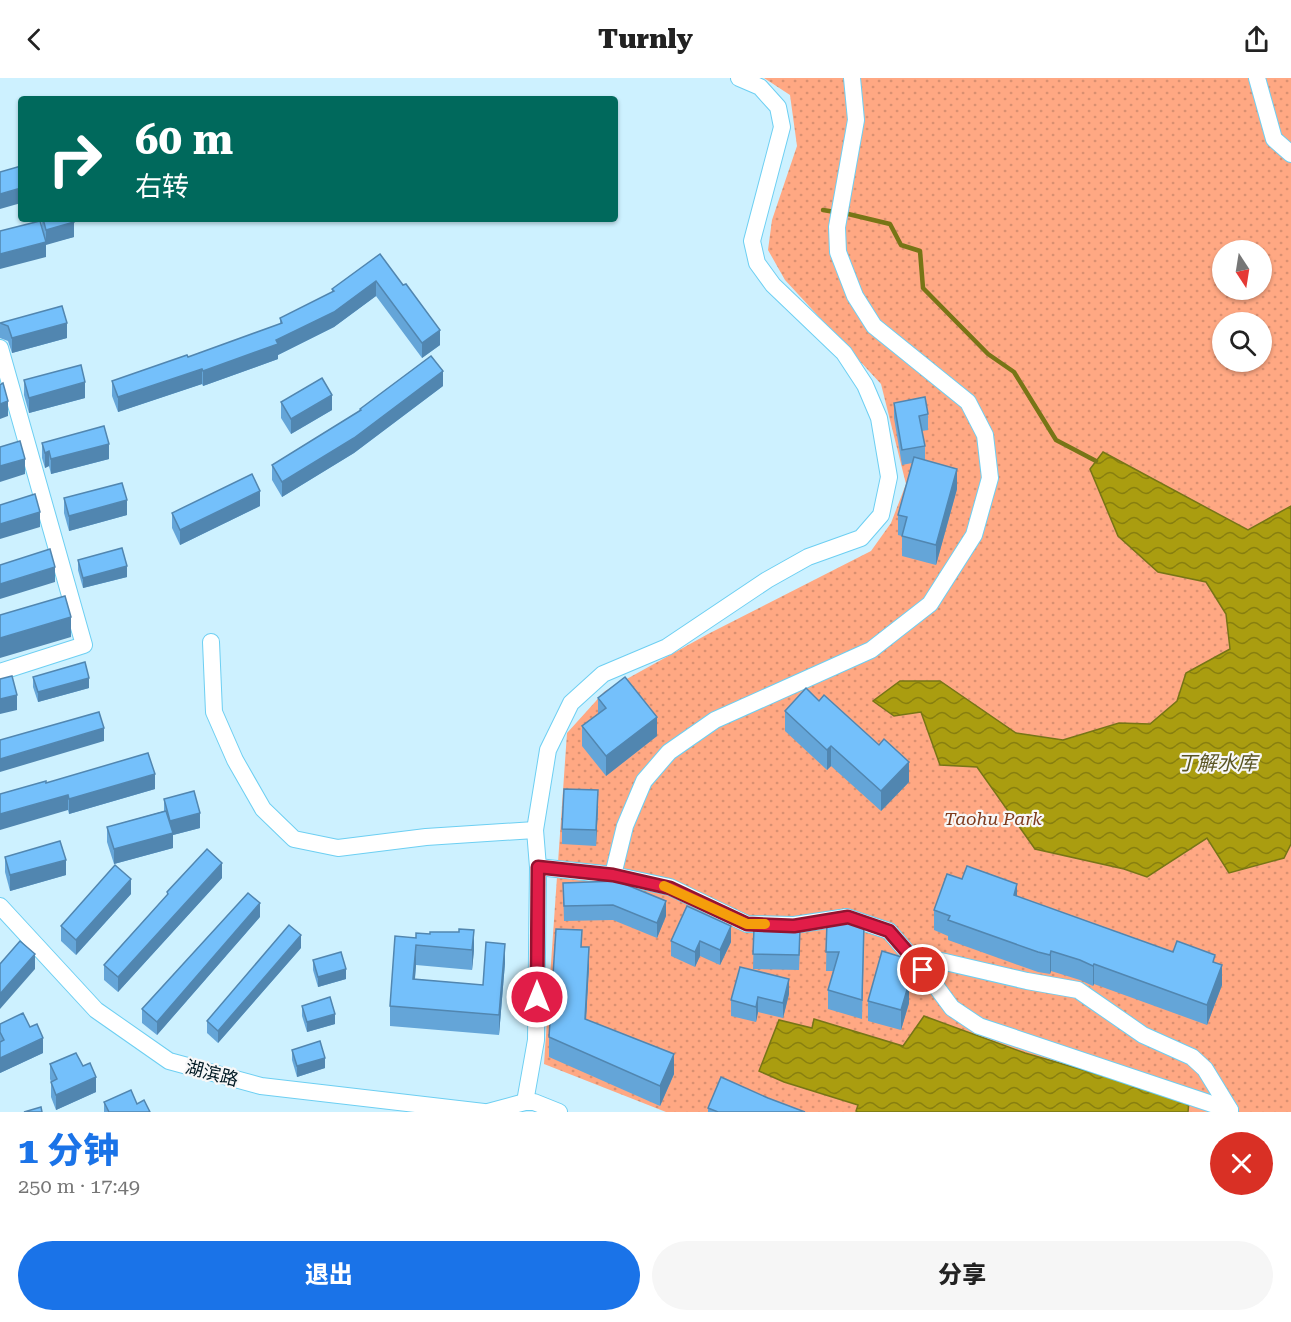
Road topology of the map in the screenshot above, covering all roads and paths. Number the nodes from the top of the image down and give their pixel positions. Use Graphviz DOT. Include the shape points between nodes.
graph roads {
  1 [pos="740,78"];
  2 [pos="852,78"];
  3 [pos="1257,78"];
  4 [pos="1291,154"];
  5 [pos="0,348"];
  6 [pos="211,642"];
  7 [pos="0,672"];
  8 [pos="535,830"];
  9 [pos="538,867"];
  10 [pos="613,875"];
  11 [pos="0,906"];
  12 [pos="923,970"];
  13 [pos="525,1102"];
  14 [pos="486,1112"];
  15 [pos="560,1112"];
  1 -- 8 [label="street" via="760,87 778,107 783,127 752,241 757,263 773,285 844,353 865,385 879,418 889,477 881,515 861,538 808,556 667,647 603,674 571,703 548,750"];
  2 -- 10 [label="street" via="856,120 837,227 838,252 855,296 874,326 968,402 985,435 990,478 975,535 930,604 871,650 715,720 669,752 644,781 625,826"];
  3 -- 4 [label="street" via="1274,139"];
  5 -- 7 [label="street" via="84,645"];
  6 -- 8 [label="street" via="214,712 263,809 294,839 338,848"];
  8 -- 9 [label="street"];
  9 -- 10 [label="street"];
  9 -- 13 [label="street" via="536,1040"];
  10 -- 12 [label="street" via="670,888 747,924 794,926 848,917 889,931"];
  11 -- 14 [label="street, 湖滨路" via="96,1010 169,1061 261,1086"];
  12 -- 12 [label="street" via="941,961 1078,990 1143,1035 1192,1057 1205,1069 1230,1110 979,1026 952,1008"];
  13 -- 14 [label="street, 湖滨路"];
  13 -- 15 [label="street, 湖滨路"];
}
